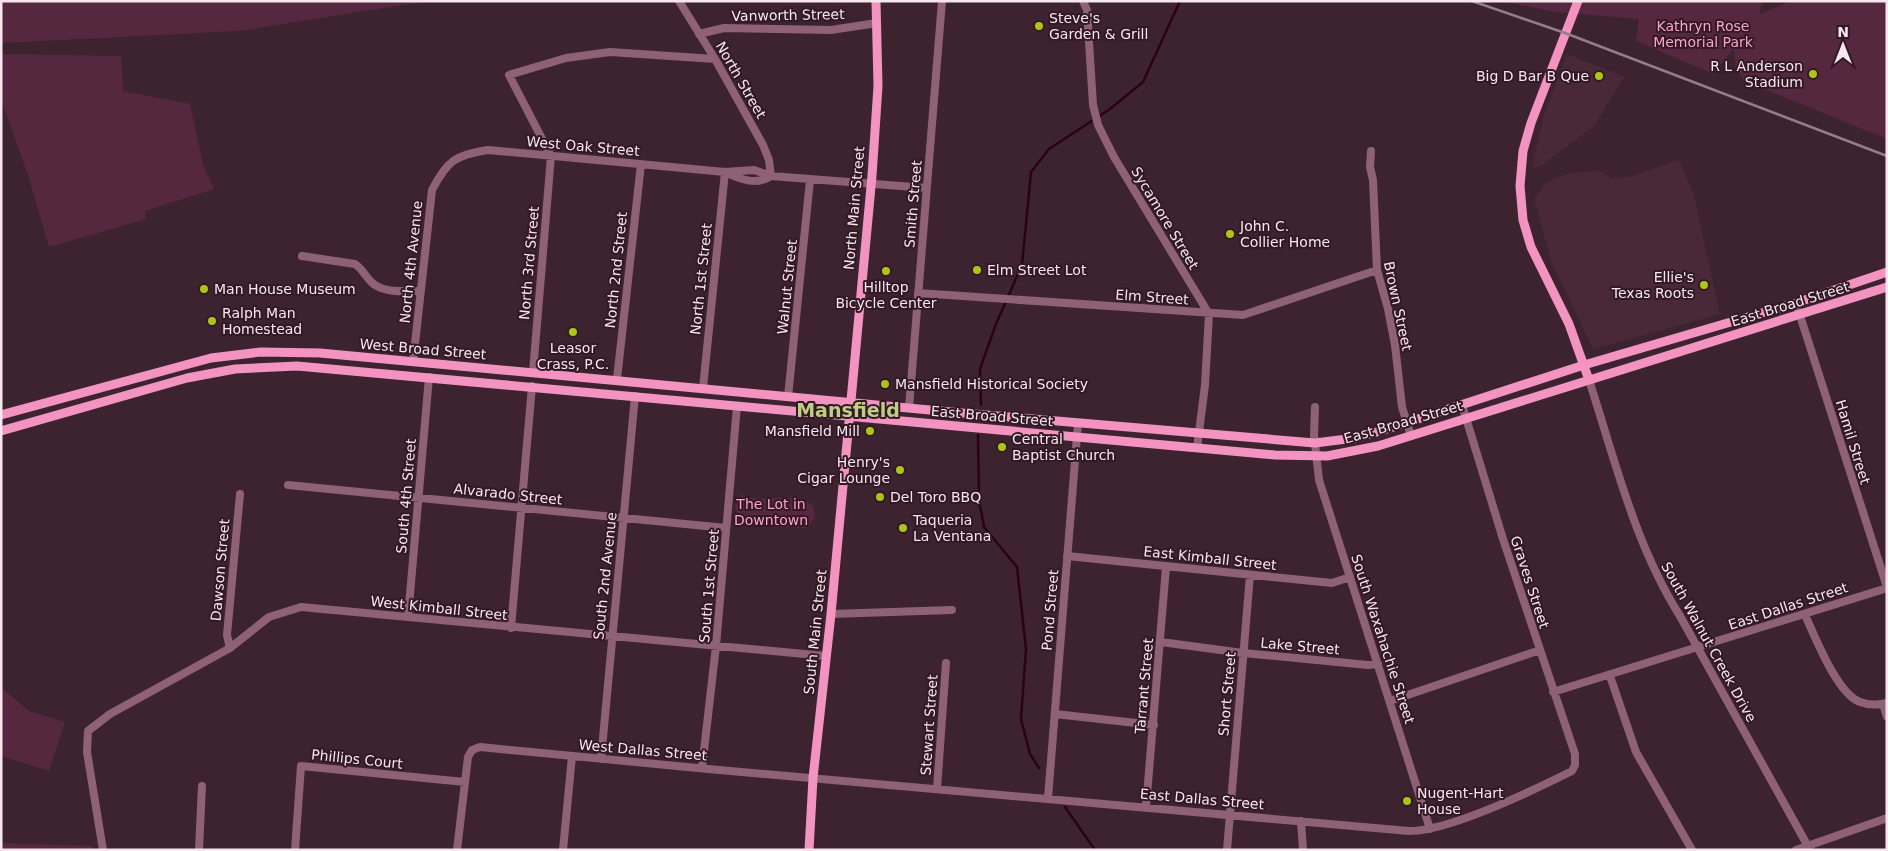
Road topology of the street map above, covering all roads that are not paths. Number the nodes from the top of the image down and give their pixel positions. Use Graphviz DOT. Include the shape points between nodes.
graph roads {
  1 [pos="679,1"];
  2 [pos="876,1"];
  3 [pos="942,1"];
  4 [pos="1083,1"];
  5 [pos="1578,1"];
  6 [pos="877,23"];
  7 [pos="699,34"];
  8 [pos="716,59"];
  9 [pos="1371,151"];
  10 [pos="550,156"];
  11 [pos="641,164"];
  12 [pos="443,168"];
  13 [pos="725,172"];
  14 [pos="771,176"];
  15 [pos="810,180"];
  16 [pos="871,184"];
  17 [pos="926,188"];
  18 [pos="302,256"];
  19 [pos="1377,270"];
  20 [pos="1887,272"];
  21 [pos="1887,287"];
  22 [pos="420,292"];
  23 [pos="918,293"];
  24 [pos="1796,303"];
  25 [pos="1209,314"];
  26 [pos="1800,316"];
  27 [pos="1704,330"];
  28 [pos="1707,343"];
  29 [pos="224,356"];
  30 [pos="413,362"];
  31 [pos="1584,366"];
  32 [pos="226,370"];
  33 [pos="533,372"];
  34 [pos="412,375"];
  35 [pos="429,377"];
  36 [pos="617,380"];
  37 [pos="1589,380"];
  38 [pos="532,386"];
  39 [pos="703,388"];
  40 [pos="89,390"];
  41 [pos="738,392"];
  42 [pos="634,396"];
  43 [pos="788,397"];
  44 [pos="850,403"];
  45 [pos="93,404"];
  46 [pos="1462,405"];
  47 [pos="737,406"];
  48 [pos="1315,407"];
  49 [pos="909,408"];
  50 [pos="951,412"];
  51 [pos="1,415"];
  52 [pos="848,417"];
  53 [pos="1005,417"];
  54 [pos="1466,419"];
  55 [pos="1406,423"];
  56 [pos="1078,424"];
  57 [pos="950,425"];
  58 [pos="1004,430"];
  59 [pos="1,431"];
  60 [pos="1198,434"];
  61 [pos="1411,436"];
  62 [pos="1076,437"];
  63 [pos="1315,443"];
  64 [pos="1198,448"];
  65 [pos="1316,456"];
  66 [pos="288,485"];
  67 [pos="240,494"];
  68 [pos="418,498"];
  69 [pos="522,508"];
  70 [pos="624,517"];
  71 [pos="726,528"];
  72 [pos="1067,556"];
  73 [pos="1166,567"];
  74 [pos="1250,575"];
  75 [pos="1350,577"];
  76 [pos="1887,587"];
  77 [pos="952,610"];
  78 [pos="831,614"];
  79 [pos="1805,615"];
  80 [pos="408,617"];
  81 [pos="511,628"];
  82 [pos="612,636"];
  83 [pos="1161,642"];
  84 [pos="716,646"];
  85 [pos="230,648"];
  86 [pos="1698,648"];
  87 [pos="1540,650"];
  88 [pos="1244,653"];
  89 [pos="826,656"];
  90 [pos="946,663"];
  91 [pos="1378,664"];
  92 [pos="1610,676"];
  93 [pos="1553,692"];
  94 [pos="1390,701"];
  95 [pos="1885,704"];
  96 [pos="1055,714"];
  97 [pos="1887,717"];
  98 [pos="1154,725"];
  99 [pos="572,756"];
  100 [pos="601,759"];
  101 [pos="1575,766"];
  102 [pos="702,768"];
  103 [pos="813,778"];
  104 [pos="465,782"];
  105 [pos="202,786"];
  106 [pos="936,788"];
  107 [pos="1048,798"];
  108 [pos="1146,807"];
  109 [pos="1228,814"];
  110 [pos="1887,818"];
  111 [pos="1301,821"];
  112 [pos="1430,829"];
  113 [pos="1809,847"];
  114 [pos="103,850"];
  115 [pos="199,850"];
  116 [pos="295,850"];
  117 [pos="457,850"];
  118 [pos="563,850"];
  119 [pos="809,850"];
  120 [pos="1226,850"];
  121 [pos="1303,850"];
  122 [pos="1692,850"];
  123 [pos="1796,850"];
  1 -- 7 [label="street, North Street"];
  2 -- 6 [label="main road, North Main Street"];
  3 -- 17 [label="street, Smith Street"];
  4 -- 25 [label="street, Sycamore Street" via="1091,82 1103,137"];
  5 -- 31 [label="main road" via="1531,123 1523,152 1520,186 1523,220 1531,247 1569,324"];
  6 -- 7 [label="street, Vanworth Street" via="831,30 724,28"];
  6 -- 16 [label="main road, North Main Street" via="878,86"];
  7 -- 8 [label="street, North Street"];
  8 -- 10 [label="street" via="610,52 566,58 509,75"];
  8 -- 14 [label="street, North Street" via="763,146"];
  9 -- 19 [label="street, Brown Street"];
  10 -- 11 [label="street, West Oak Street"];
  10 -- 12 [label="street, West Oak Street" via="488,150 457,159"];
  10 -- 33 [label="street, North 3rd Street"];
  11 -- 13 [label="street, West Oak Street"];
  11 -- 36 [label="street, North 2nd Street"];
  12 -- 22 [label="street, North 4th Avenue" via="432,190"];
  13 -- 14 [label="street, West Oak Street" via="754,170"];
  13 -- 39 [label="street, North 1st Street"];
  14 -- 15 [label="street, West Oak Street"];
  15 -- 16 [label="street, West Oak Street"];
  15 -- 43 [label="street, Walnut Street"];
  16 -- 17 [label="street, West Oak Street"];
  16 -- 44 [label="main road, North Main Street"];
  17 -- 23 [label="street, Smith Street"];
  18 -- 22 [label="street" via="355,264 375,285 388,290"];
  19 -- 25 [label="street, Elm Street" via="1243,316"];
  19 -- 55 [label="street, Brown Street" via="1390,318"];
  20 -- 24 [label="main road, East Broad Street"];
  21 -- 26 [label="main road, East Broad Street"];
  22 -- 30 [label="street, North 4th Avenue"];
  23 -- 25 [label="street, Elm Street"];
  23 -- 49 [label="street, Smith Street"];
  24 -- 26 [label="street, Hamil Street"];
  24 -- 27 [label="main road, East Broad Street"];
  25 -- 60 [label="street"];
  26 -- 28 [label="main road, East Broad Street"];
  26 -- 76 [label="street, Hamil Street"];
  27 -- 28 [label="main road"];
  27 -- 31 [label="main road, East Broad Street"];
  28 -- 37 [label="main road, East Broad Street"];
  29 -- 30 [label="main road, West Broad Street" via="286,351"];
  29 -- 32 [label="main road"];
  29 -- 40 [label="main road, West Broad Street"];
  30 -- 33 [label="main road, West Broad Street"];
  30 -- 34 [label="main road"];
  31 -- 37 [label="main road"];
  31 -- 46 [label="main road, East Broad Street"];
  32 -- 34 [label="main road, West Broad Street" via="312,366"];
  32 -- 45 [label="main road, West Broad Street"];
  33 -- 36 [label="main road, West Broad Street"];
  33 -- 38 [label="main road"];
  34 -- 35 [label="main road, West Broad Street"];
  35 -- 38 [label="main road, West Broad Street"];
  35 -- 68 [label="street, South 4th Street"];
  36 -- 39 [label="main road, West Broad Street"];
  37 -- 54 [label="main road, East Broad Street"];
  37 -- 86 [label="street, South Walnut Creek Drive" via="1641,540 1662,586"];
  38 -- 42 [label="main road, West Broad Street"];
  38 -- 69 [label="street"];
  39 -- 41 [label="main road, West Broad Street"];
  40 -- 45 [label="main road"];
  40 -- 51 [label="main road, West Broad Street"];
  41 -- 43 [label="main road, West Broad Street"];
  41 -- 47 [label="main road"];
  42 -- 47 [label="main road, West Broad Street"];
  42 -- 70 [label="street, South 2nd Avenue"];
  43 -- 44 [label="main road, West Broad Street"];
  44 -- 49 [label="main road, East Broad Street"];
  44 -- 52 [label="main road, North Main Street"];
  45 -- 59 [label="main road, West Broad Street"];
  46 -- 54 [label="street, Graves Street"];
  46 -- 55 [label="main road, East Broad Street"];
  47 -- 52 [label="main road, West Broad Street"];
  47 -- 71 [label="street, South 1st Street"];
  48 -- 63 [label="street, South Waxahachie Street"];
  49 -- 50 [label="main road, East Broad Street"];
  50 -- 53 [label="main road, East Broad Street"];
  50 -- 57 [label="main road"];
  52 -- 57 [label="main road, East Broad Street"];
  52 -- 78 [label="main road, South Main Street"];
  53 -- 56 [label="main road, East Broad Street"];
  53 -- 58 [label="main road"];
  54 -- 61 [label="main road, East Broad Street"];
  54 -- 87 [label="street, Graves Street"];
  55 -- 61 [label="street, Brown Street"];
  55 -- 63 [label="main road, East Broad Street" via="1361,436"];
  56 -- 60 [label="main road, East Broad Street"];
  56 -- 62 [label="street, Pond Street"];
  57 -- 58 [label="main road, East Broad Street"];
  58 -- 62 [label="main road, East Broad Street"];
  60 -- 63 [label="main road, East Broad Street"];
  60 -- 64 [label="street"];
  61 -- 65 [label="main road, East Broad Street" via="1359,451"];
  62 -- 64 [label="main road, East Broad Street"];
  62 -- 72 [label="street, Pond Street"];
  63 -- 65 [label="street, South Waxahachie Street"];
  64 -- 65 [label="main road, East Broad Street"];
  65 -- 75 [label="street, South Waxahachie Street" via="1320,482"];
  66 -- 68 [label="street, Alvarado Street"];
  67 -- 85 [label="street, Dawson Street" via="227,635"];
  68 -- 69 [label="street, Alvarado Street"];
  68 -- 80 [label="street, South 4th Street"];
  69 -- 70 [label="street, Alvarado Street"];
  69 -- 81 [label="street"];
  70 -- 71 [label="street, Alvarado Street"];
  70 -- 82 [label="street, South 2nd Avenue"];
  71 -- 84 [label="street, South 1st Street"];
  72 -- 73 [label="street, East Kimball Street"];
  72 -- 96 [label="street, Pond Street"];
  73 -- 74 [label="street, East Kimball Street"];
  73 -- 83 [label="street, Tarrant Street"];
  74 -- 75 [label="street, East Kimball Street" via="1332,583"];
  74 -- 88 [label="street, Short Street"];
  75 -- 91 [label="street, South Waxahachie Street"];
  76 -- 79 [label="street, East Dallas Street"];
  77 -- 78 [label="street"];
  78 -- 89 [label="main road, South Main Street"];
  79 -- 86 [label="street, East Dallas Street"];
  79 -- 95 [label="street" via="1826,659 1852,697 1859,702"];
  80 -- 81 [label="street, West Kimball Street"];
  80 -- 85 [label="street, West Kimball Street" via="301,607 269,617"];
  81 -- 82 [label="street, West Kimball Street"];
  82 -- 84 [label="street, West Kimball Street"];
  82 -- 100 [label="street, South 2nd Avenue"];
  83 -- 88 [label="street, Lake Street"];
  83 -- 98 [label="street, Tarrant Street"];
  84 -- 89 [label="street, West Kimball Street"];
  84 -- 102 [label="street, South 1st Street"];
  85 -- 114 [label="street, West Kimball Street" via="110,714 94,725 87,735"];
  86 -- 92 [label="street, East Dallas Street"];
  86 -- 113 [label="street, South Walnut Creek Drive"];
  87 -- 93 [label="street, Graves Street"];
  87 -- 94 [label="street"];
  88 -- 91 [label="street, Lake Street"];
  88 -- 109 [label="street, Short Street"];
  89 -- 103 [label="main road, South Main Street"];
  90 -- 106 [label="street, Stewart Street"];
  91 -- 94 [label="street, South Waxahachie Street"];
  92 -- 93 [label="street, East Dallas Street"];
  92 -- 122 [label="street" via="1636,752"];
  93 -- 101 [label="street, Graves Street" via="1575,754"];
  94 -- 112 [label="street, South Waxahachie Street"];
  95 -- 97 [label="street"];
  96 -- 98 [label="street"];
  96 -- 107 [label="street, Pond Street"];
  98 -- 108 [label="street, Tarrant Street"];
  99 -- 100 [label="street, West Dallas Street"];
  99 -- 104 [label="street, West Dallas Street" via="480,747 472,750 468,758"];
  99 -- 118 [label="street"];
  100 -- 102 [label="street, West Dallas Street"];
  101 -- 112 [label="street, East Dallas Street" via="1572,771 1509,800"];
  102 -- 103 [label="street, West Dallas Street"];
  103 -- 106 [label="street, East Dallas Street"];
  103 -- 119 [label="main road, South Main Street"];
  104 -- 116 [label="street, Phillips Court" via="301,766"];
  104 -- 117 [label="street"];
  105 -- 115 [label="street"];
  106 -- 107 [label="street, East Dallas Street"];
  107 -- 108 [label="street, East Dallas Street"];
  108 -- 109 [label="street, East Dallas Street"];
  109 -- 111 [label="street, East Dallas Street"];
  109 -- 120 [label="street, Short Street"];
  110 -- 113 [label="street"];
  111 -- 112 [label="street, East Dallas Street" via="1404,830"];
  111 -- 121 [label="street"];
  113 -- 123 [label="street"];
}
